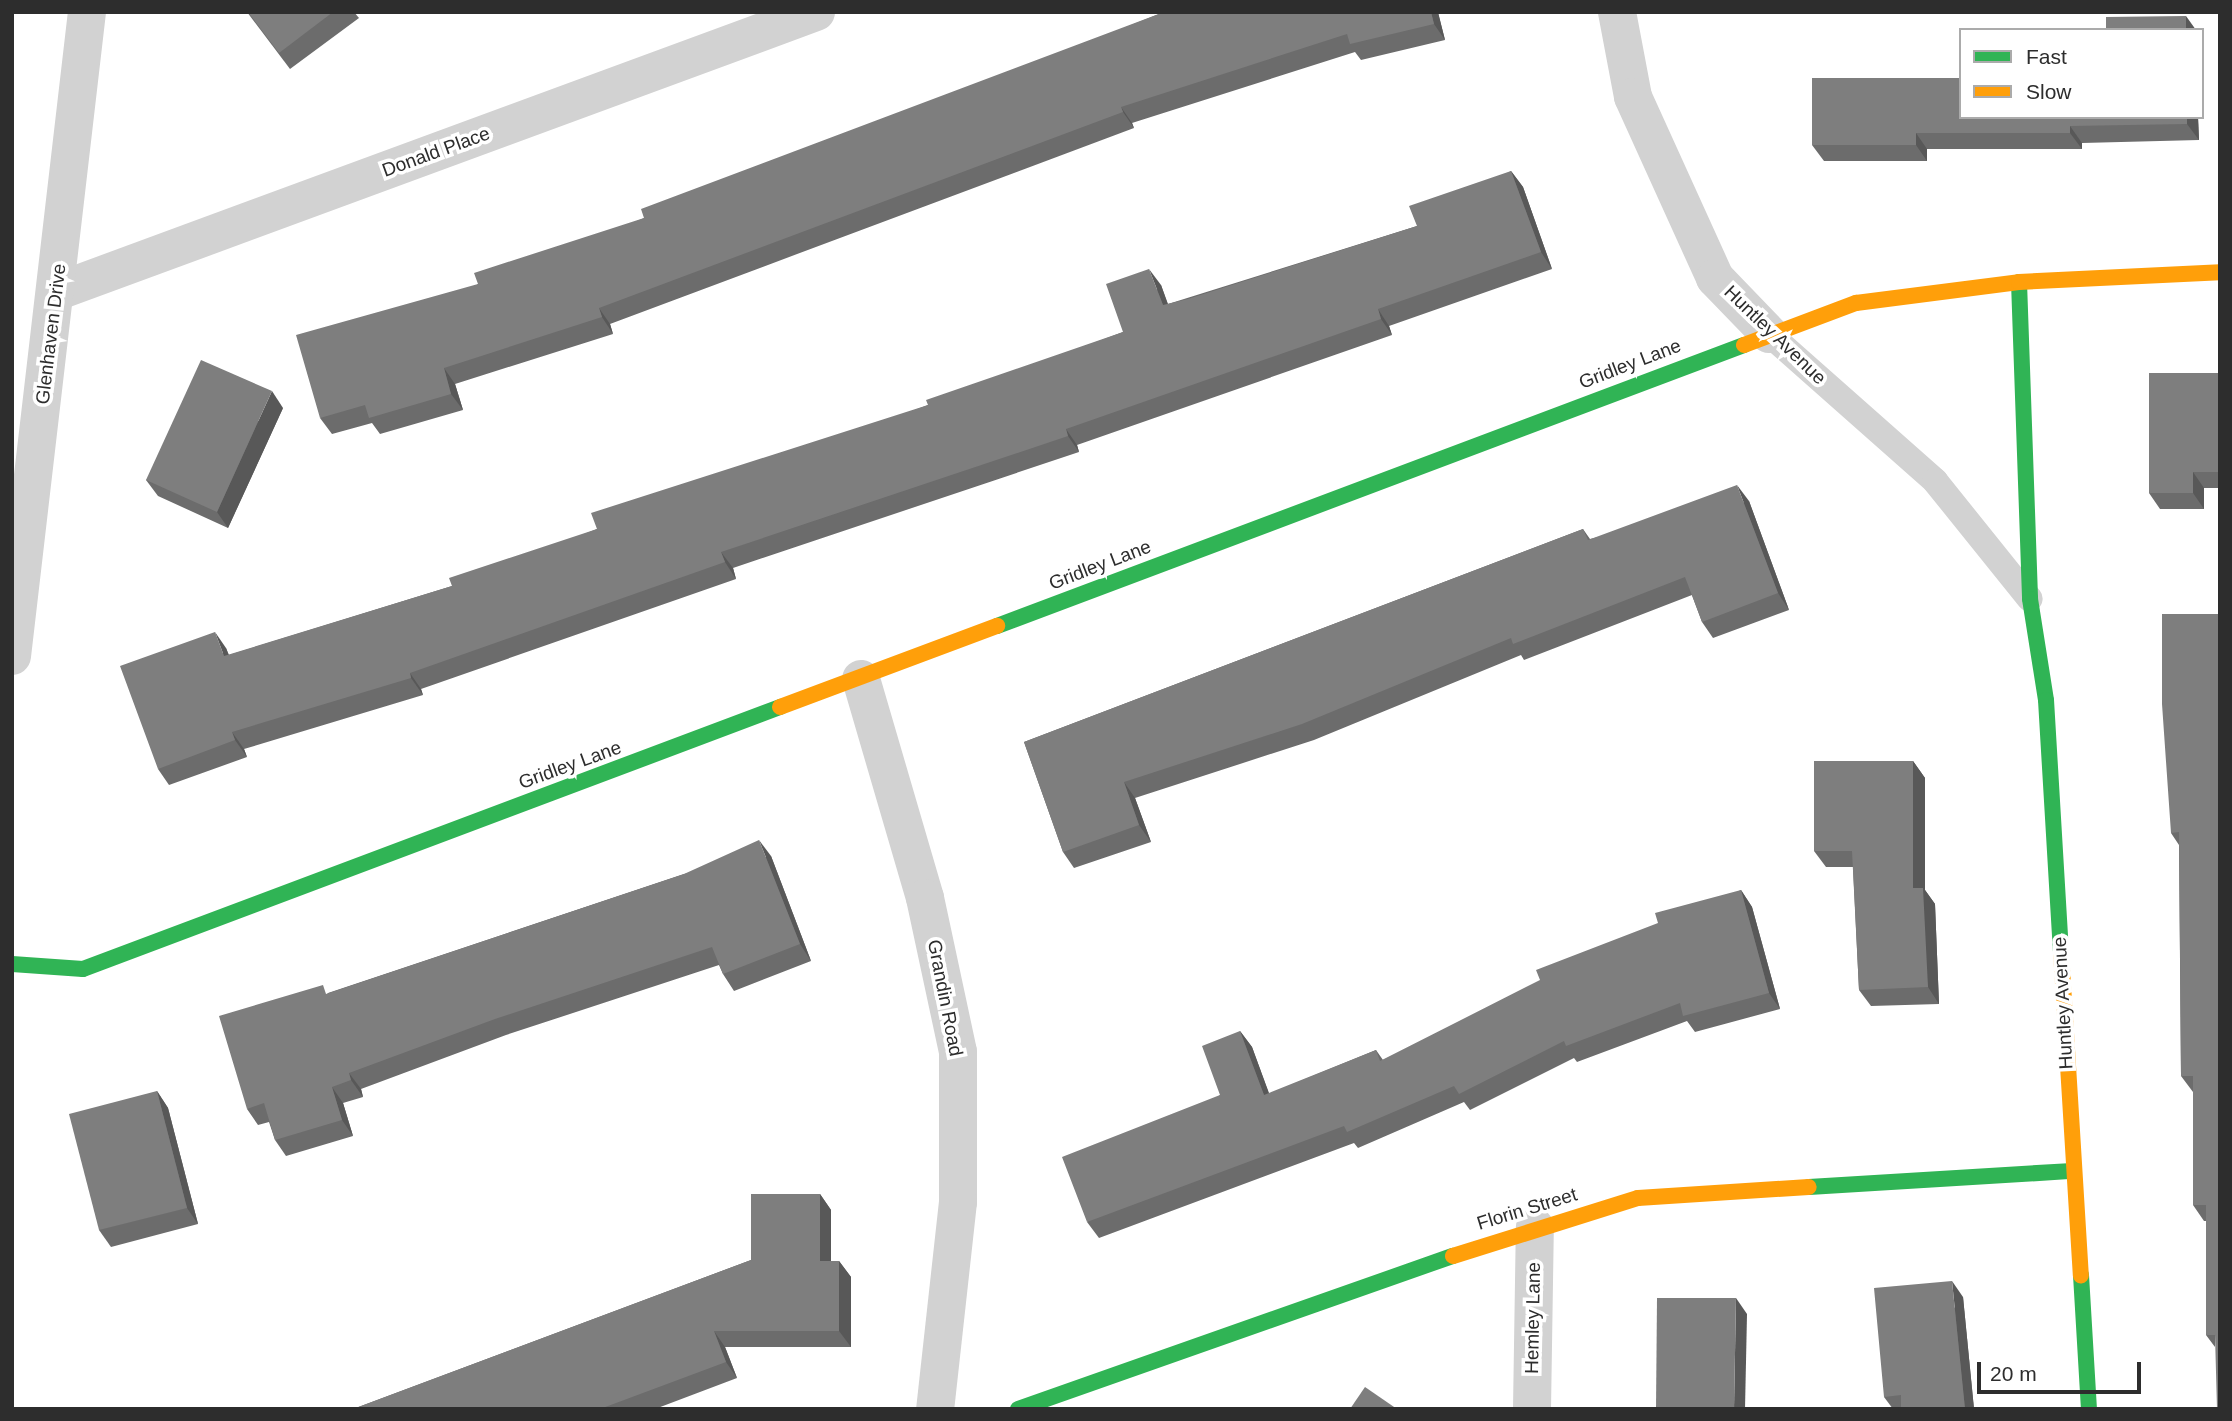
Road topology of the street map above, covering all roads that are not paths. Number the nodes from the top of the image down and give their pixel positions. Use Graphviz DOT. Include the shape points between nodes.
graph roads {
  1 [pos="87,12"];
  2 [pos="816,12"];
  3 [pos="1617,12"];
  4 [pos="2220,272"];
  5 [pos="2019,282"];
  6 [pos="56,292"];
  7 [pos="1769,334"];
  8 [pos="2030,599"];
  9 [pos="12,656"];
  10 [pos="860,679"];
  11 [pos="12,964"];
  12 [pos="2073,1171"];
  13 [pos="1535,1227"];
  14 [pos="935,1409"];
  15 [pos="1018,1409"];
  16 [pos="1532,1409"];
  17 [pos="2089,1409"];
  1 -- 6 [label="street, Glenhaven Drive"];
  2 -- 6 [label="street, Donald Place"];
  3 -- 7 [label="street, Huntley Avenue" via="1633,97 1714,278"];
  4 -- 5 [label="street, Gridley Lane"];
  5 -- 7 [label="street, Gridley Lane" via="1856,303"];
  5 -- 8 [label="street, Huntley Avenue"];
  6 -- 9 [label="street, Glenhaven Drive"];
  7 -- 8 [label="lane, Huntley Avenue" via="1935,481"];
  7 -- 10 [label="street, Gridley Lane"];
  8 -- 12 [label="street, Huntley Avenue" via="2046,700"];
  10 -- 11 [label="street, Gridley Lane" via="83,969"];
  10 -- 14 [label="street, Grandin Road" via="925,898 958,1052 958,1202"];
  12 -- 13 [label="street, Florin Street" via="1638,1198"];
  12 -- 17 [label="street, Huntley Avenue"];
  13 -- 15 [label="street, Florin Street"];
  13 -- 16 [label="street, Hemley Lane"];
}
